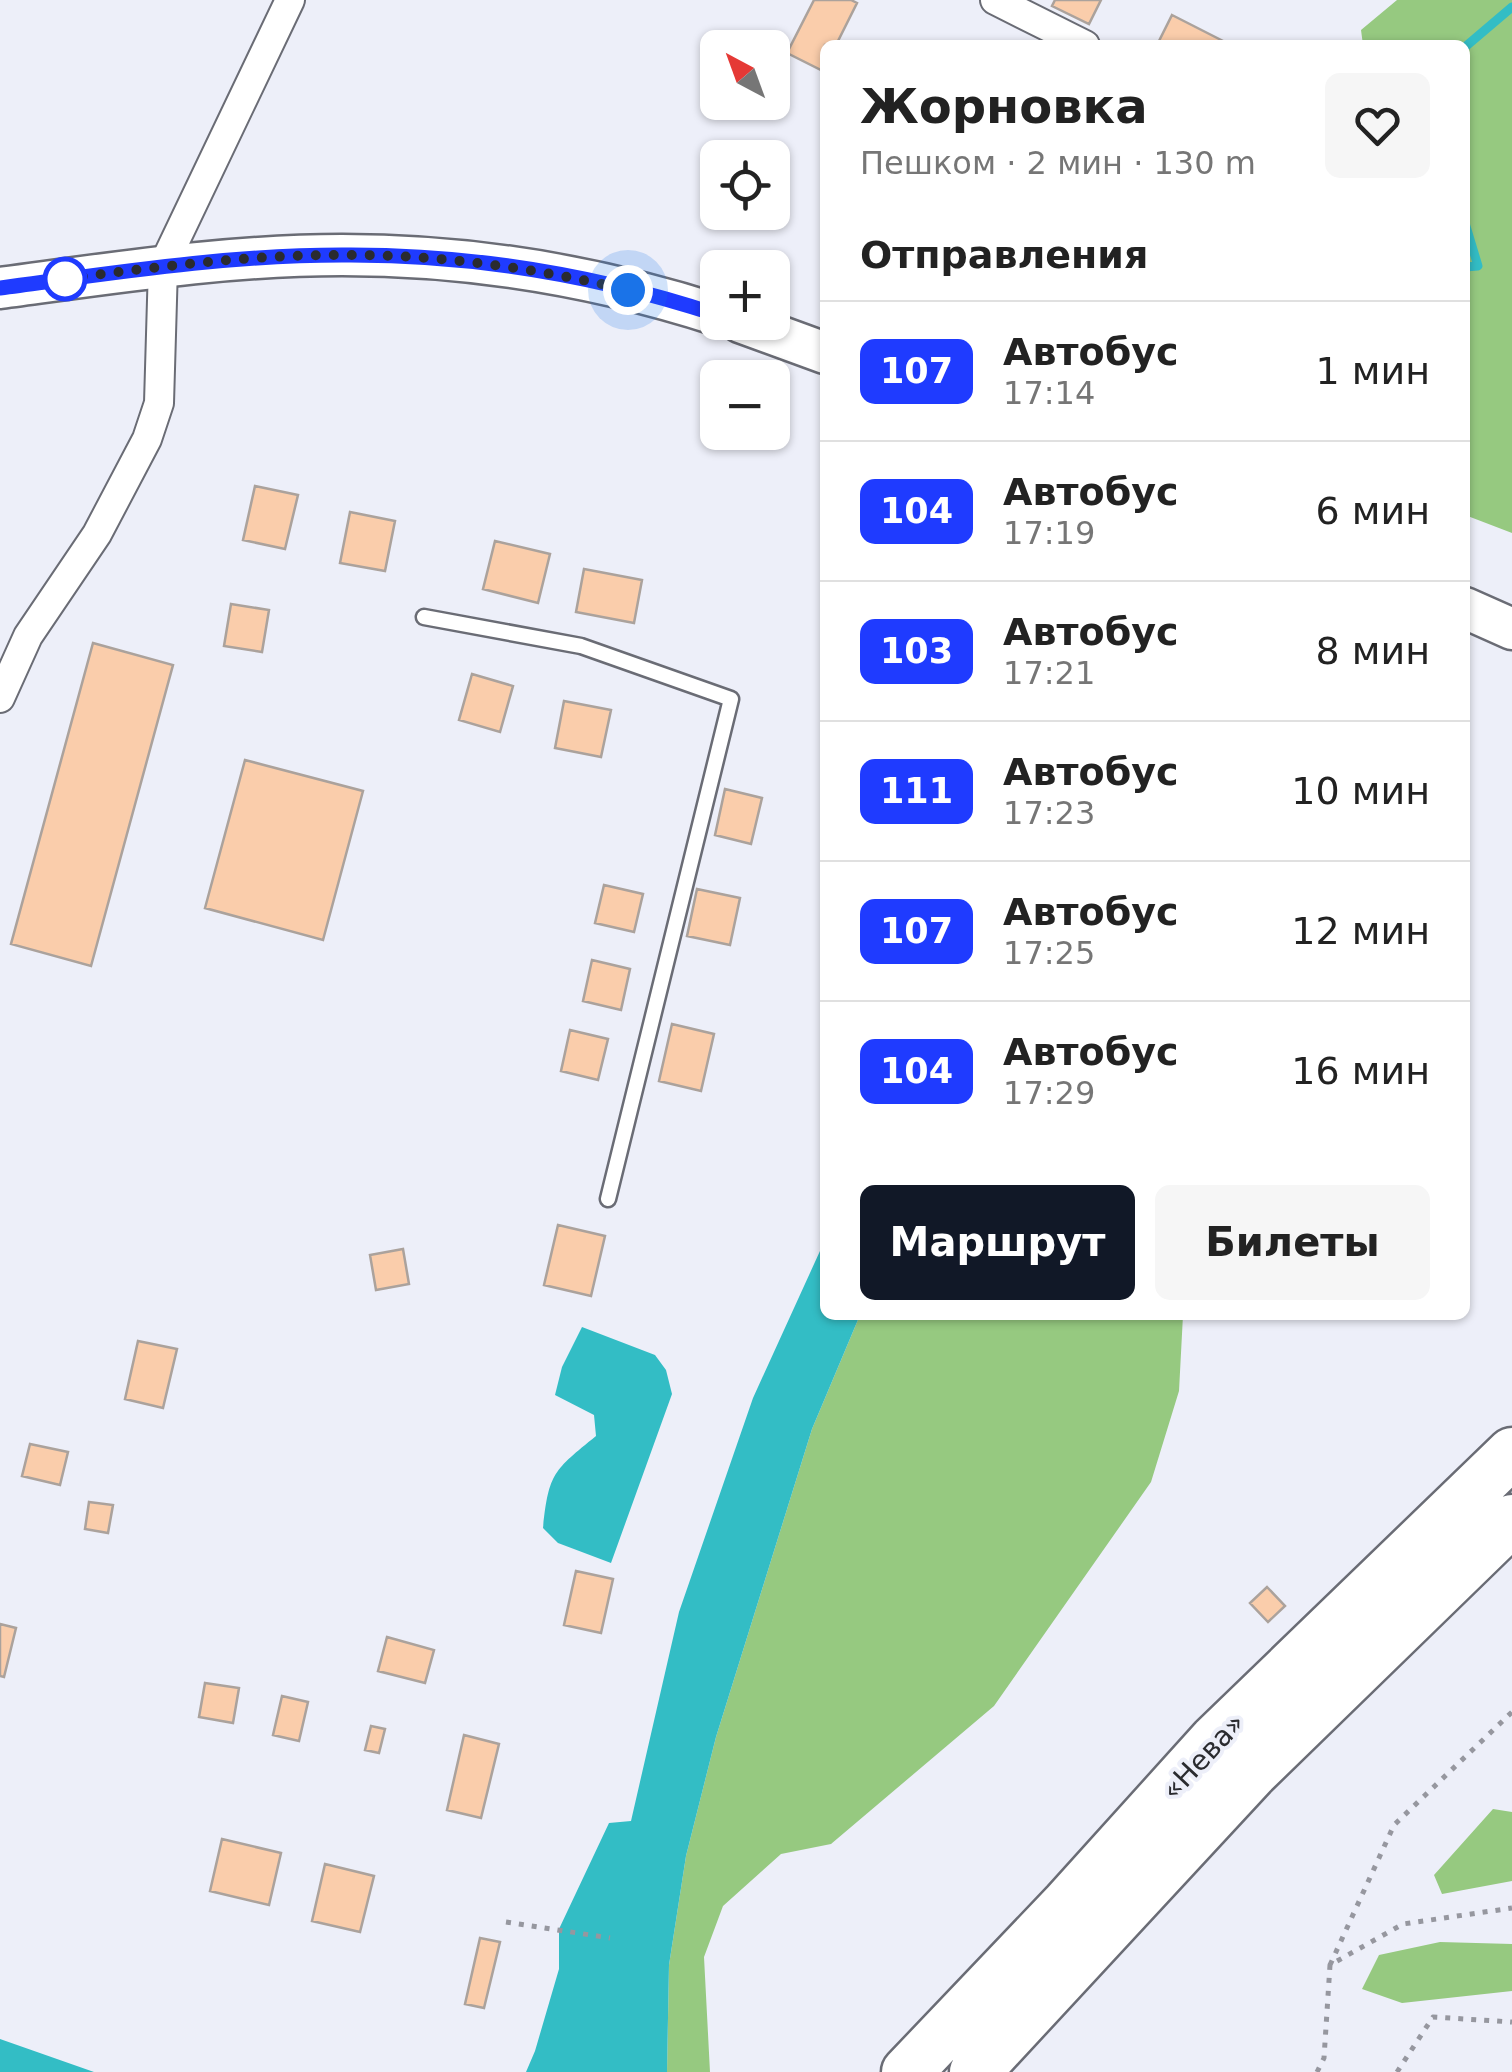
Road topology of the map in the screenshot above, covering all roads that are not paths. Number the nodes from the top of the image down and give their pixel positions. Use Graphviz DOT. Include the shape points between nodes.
graph roads {
  1 [pos="290,0"];
  2 [pos="996,0"];
  3 [pos="1075,40"];
  4 [pos="162,266"];
  5 [pos="0,288"];
  6 [pos="700,310"];
  7 [pos="790,340"];
  8 [pos="820,350"];
  9 [pos="1470,610"];
  10 [pos="424,617"];
  11 [pos="1512,630"];
  12 [pos="0,698"];
  13 [pos="608,1199"];
  14 [pos="1512,1453"];
  15 [pos="1512,1520"];
  16 [pos="907,2072"];
  17 [pos="976,2072"];
  1 -- 4 [label="street"];
  2 -- 3 [label="street"];
  4 -- 5 [label="main road"];
  4 -- 6 [label="main road" via="312,255 457,260 586,280"];
  4 -- 12 [label="street" via="158,403 147,438 97,534 28,636"];
  7 -- 8 [label="main road"];
  9 -- 11 [label="main road"];
  10 -- 13 [label="lane" via="581,646 731,699"];
  14 -- 16 [label="highway, «Нева»" via="1215,1740"];
  15 -- 17 [label="highway, «Нева»" via="1252,1773"];
}
